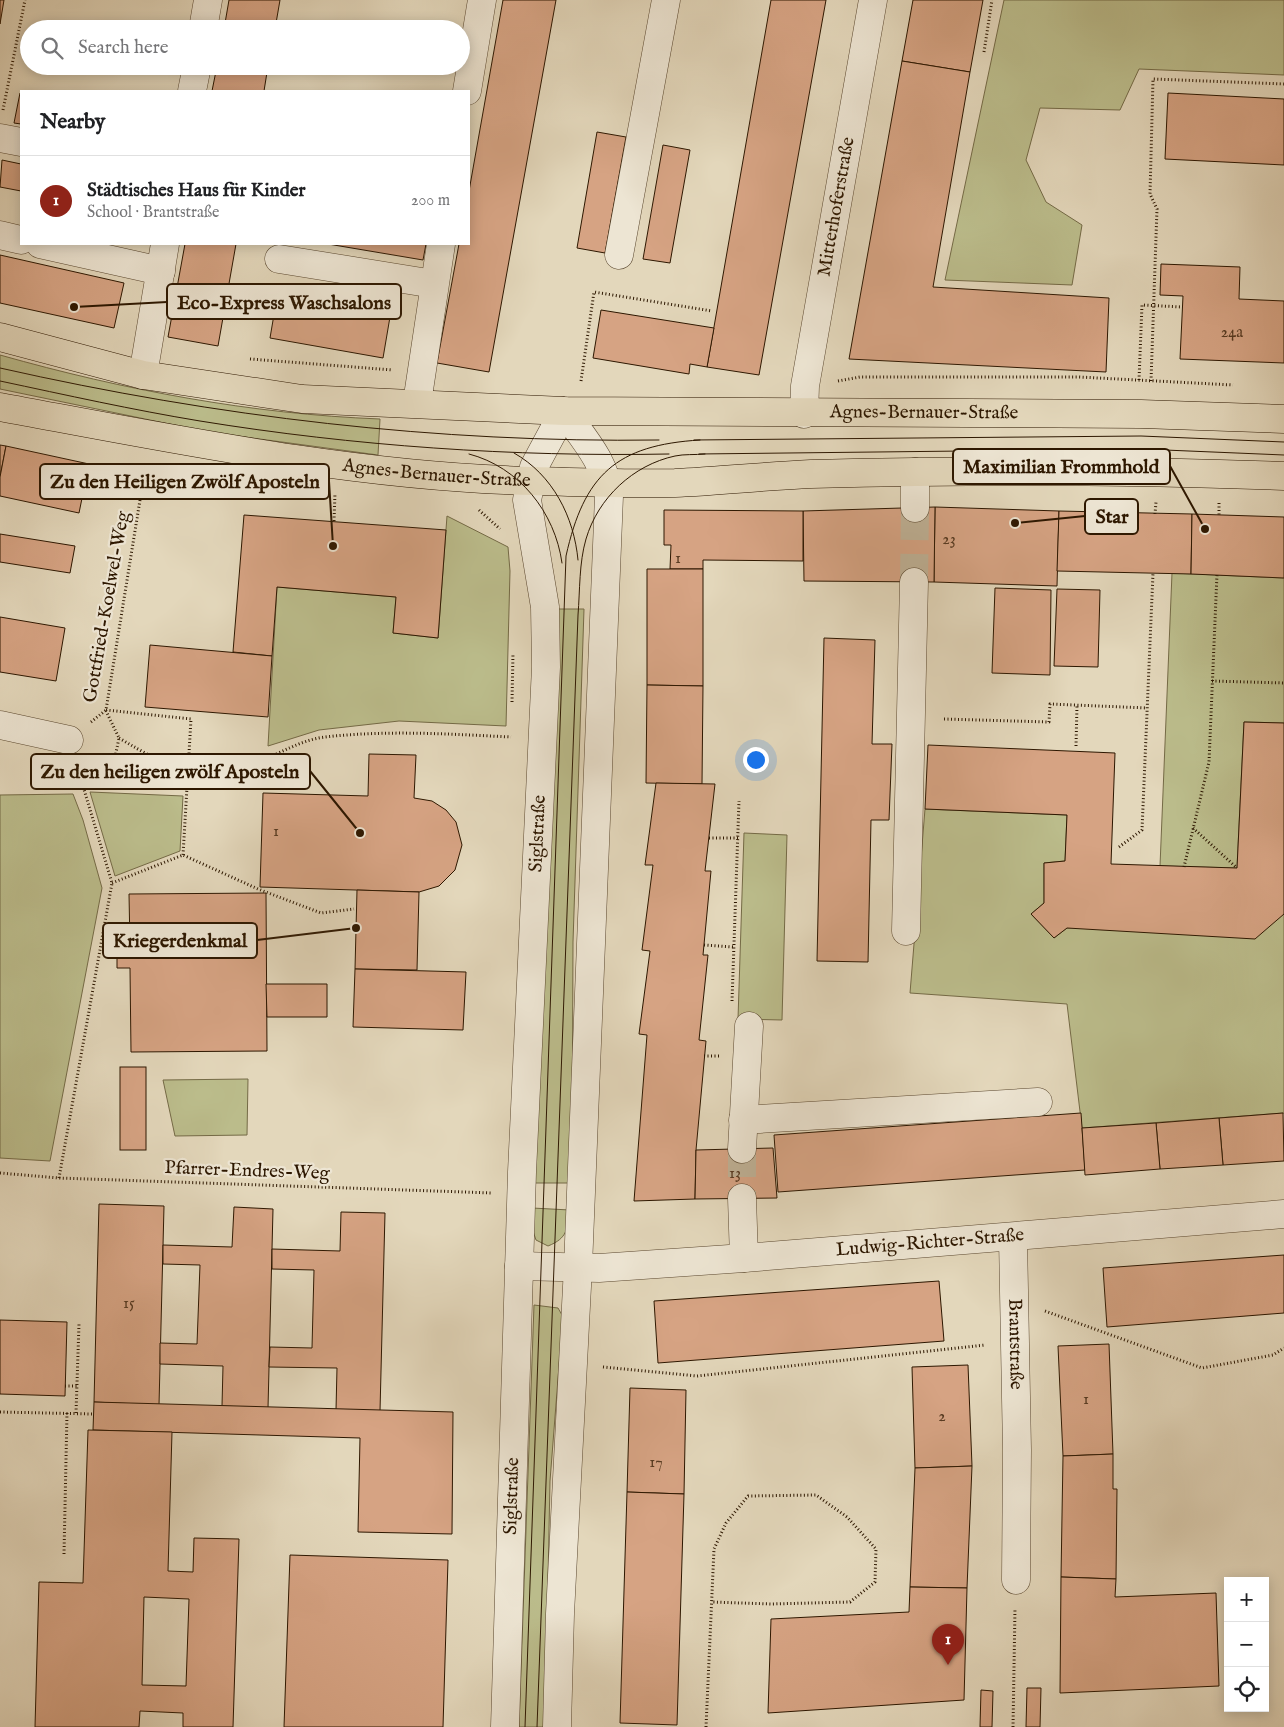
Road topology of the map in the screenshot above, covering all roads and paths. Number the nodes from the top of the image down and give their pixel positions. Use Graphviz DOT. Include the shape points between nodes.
graph roads {
  1 [pos="25,0"];
  2 [pos="208,0"];
  3 [pos="482,0"];
  4 [pos="666,0"];
  5 [pos="873,0"];
  6 [pos="992,0"];
  7 [pos="21,20"];
  8 [pos="205,20"];
  9 [pos="20,27"];
  10 [pos="984,52"];
  11 [pos="470,73"];
  12 [pos="195,75"];
  13 [pos="470,75"];
  14 [pos="1284,84"];
  15 [pos="192,90"];
  16 [pos="467,90"];
  17 [pos="1,128"];
  18 [pos="20,141"];
  19 [pos="0,235"];
  20 [pos="20,240"];
  21 [pos="44,245"];
  22 [pos="166,245"];
  23 [pos="441,245"];
  24 [pos="619,256"];
  25 [pos="279,259"];
  26 [pos="161,271"];
  27 [pos="434,284"];
  28 [pos="1153,306"];
  29 [pos="1182,307"];
  30 [pos="712,311"];
  31 [pos="0,337"];
  32 [pos="242,358"];
  33 [pos="420,373"];
  34 [pos="143,375"];
  35 [pos="1139,380"];
  36 [pos="1151,381"];
  37 [pos="1236,385"];
  38 [pos="805,386"];
  39 [pos="580,387"];
  40 [pos="417,403"];
  41 [pos="0,407"];
  42 [pos="564,411"];
  43 [pos="804,414"];
  44 [pos="1284,419"];
  45 [pos="146,462"];
  46 [pos="915,472"];
  47 [pos="1284,476"];
  48 [pos="529,481"];
  49 [pos="608,483"];
  50 [pos="335,493"];
  51 [pos="1156,501"];
  52 [pos="1219,503"];
  53 [pos="915,508"];
  54 [pos="1155,514"];
  55 [pos="1219,516"];
  56 [pos="334,521"];
  57 [pos="1154,573"];
  58 [pos="1217,574"];
  59 [pos="914,582"];
  60 [pos="1212,680"];
  61 [pos="1284,683"];
  62 [pos="1077,705"];
  63 [pos="1147,708"];
  64 [pos="106,710"];
  65 [pos="944,719"];
  66 [pos="0,725"];
  67 [pos="511,737"];
  68 [pos="119,738"];
  69 [pos="69,740"];
  70 [pos="1076,746"];
  71 [pos="188,773"];
  72 [pos="84,787"];
  73 [pos="739,801"];
  74 [pos="1193,828"];
  75 [pos="709,838"];
  76 [pos="738,838"];
  77 [pos="1119,847"];
  78 [pos="183,855"];
  79 [pos="1184,867"];
  80 [pos="1237,868"];
  81 [pos="112,883"];
  82 [pos="354,909"];
  83 [pos="906,931"];
  84 [pos="704,945"];
  85 [pos="734,947"];
  86 [pos="741,1016"];
  87 [pos="1038,1102"];
  88 [pos="743,1120"];
  89 [pos="742,1149"];
  90 [pos="0,1173"];
  91 [pos="59,1178"];
  92 [pos="493,1193"];
  93 [pos="742,1198"];
  94 [pos="1284,1214"];
  95 [pos="1013,1238"];
  96 [pos="744,1258"];
  97 [pos="519,1266"];
  98 [pos="578,1267"];
  99 [pos="1014,1299"];
  100 [pos="79,1324"];
  101 [pos="1014,1336"];
  102 [pos="1284,1348"];
  103 [pos="573,1363"];
  104 [pos="65,1386"];
  105 [pos="77,1386"];
  106 [pos="0,1412"];
  107 [pos="67,1413"];
  108 [pos="76,1414"];
  109 [pos="93,1414"];
  110 [pos="64,1554"];
  111 [pos="1016,1580"];
  112 [pos="712,1602"];
  113 [pos="505,1727"];
  114 [pos="557,1727"];
  115 [pos="706,1727"];
  116 [pos="1013,1727"];
  1 -- 7 [label="path"];
  2 -- 8 [label="street"];
  3 -- 11 [label="street"];
  4 -- 24 [label="street"];
  5 -- 38 [label="street, Mitterhoferstraße"];
  6 -- 10 [label="path"];
  9 -- 17 [label="path"];
  12 -- 15 [label="street"];
  13 -- 16 [label="street"];
  14 -- 28 [label="path" via="1153,79 1150,194 1157,210"];
  17 -- 18 [label="street"];
  19 -- 20 [label="street"];
  21 -- 26 [label="street"];
  22 -- 26 [label="street"];
  23 -- 27 [label="street"];
  25 -- 27 [label="street"];
  26 -- 34 [label="street"];
  27 -- 33 [label="street"];
  28 -- 29 [label="path"];
  28 -- 35 [label="path" via="1142,305"];
  28 -- 36 [label="path"];
  30 -- 39 [label="path" via="594,292"];
  31 -- 34 [label="main road, Agnes-Bernauer-Straße"];
  32 -- 33 [label="path"];
  33 -- 40 [label="street"];
  34 -- 40 [label="main road, Agnes-Bernauer-Straße" via="302,399"];
  35 -- 36 [label="path"];
  35 -- 38 [label="path" via="860,377"];
  36 -- 37 [label="path"];
  38 -- 43 [label="street, Mitterhoferstraße"];
  40 -- 42 [label="main road, Agnes-Bernauer-Straße"];
  41 -- 48 [label="main road, Agnes-Bernauer-Straße" via="350,466 438,476"];
  42 -- 43 [label="main road, Agnes-Bernauer-Straße"];
  42 -- 48 [label="street, Siglstraße" via="539,454"];
  42 -- 49 [label="street" via="595,455"];
  43 -- 44 [label="main road, Agnes-Bernauer-Straße" via="1140,414"];
  45 -- 64 [label="path, Gottfried-Koelwel-Weg"];
  46 -- 47 [label="main road, Agnes-Bernauer-Straße" via="1150,472"];
  46 -- 49 [label="main road, Agnes-Bernauer-Straße"];
  46 -- 53 [label="street"];
  48 -- 49 [label="main road, Agnes-Bernauer-Straße"];
  48 -- 97 [label="street, Siglstraße" via="527,500 545,607 546,667"];
  49 -- 98 [label="street"];
  50 -- 56 [label="path"];
  51 -- 54 [label="path"];
  52 -- 55 [label="path"];
  57 -- 63 [label="path"];
  58 -- 60 [label="path"];
  59 -- 83 [label="street"];
  60 -- 61 [label="path"];
  60 -- 74 [label="path" via="1209,762"];
  62 -- 63 [label="path"];
  62 -- 65 [label="path" via="1050,704 1049,722"];
  62 -- 70 [label="path"];
  63 -- 77 [label="path" via="1142,830"];
  64 -- 68 [label="path"];
  64 -- 69 [label="path, Gottfried-Koelwel-Weg"];
  64 -- 71 [label="path" via="190,719"];
  66 -- 69 [label="street"];
  67 -- 71 [label="path" via="402,732 339,735 294,745 257,763 219,774"];
  68 -- 71 [label="path"];
  68 -- 72 [label="path" via="111,777"];
  69 -- 72 [label="path"];
  71 -- 78 [label="path"];
  72 -- 81 [label="path"];
  73 -- 76 [label="path"];
  74 -- 79 [label="path"];
  74 -- 80 [label="path"];
  75 -- 76 [label="path"];
  76 -- 85 [label="path"];
  78 -- 81 [label="path"];
  78 -- 82 [label="path" via="321,913"];
  81 -- 91 [label="path"];
  84 -- 85 [label="path"];
  85 -- 86 [label="path"];
  86 -- 88 [label="street"];
  87 -- 88 [label="street"];
  88 -- 89 [label="street"];
  90 -- 91 [label="path, Pfarrer-Endres-Weg"];
  91 -- 92 [label="path, Pfarrer-Endres-Weg"];
  93 -- 96 [label="street"];
  94 -- 95 [label="street, Ludwig-Richter-Straße"];
  95 -- 96 [label="street, Ludwig-Richter-Straße"];
  95 -- 99 [label="street, Brantstraße"];
  96 -- 98 [label="street, Ludwig-Richter-Straße"];
  97 -- 98 [label="street"];
  97 -- 113 [label="street, Siglstraße"];
  98 -- 103 [label="street"];
  99 -- 101 [label="street, Brantstraße"];
  99 -- 102 [label="path" via="1202,1368 1273,1355"];
  100 -- 105 [label="path"];
  101 -- 103 [label="path" via="978,1347 697,1376"];
  101 -- 111 [label="street, Brantstraße"];
  103 -- 114 [label="street"];
  104 -- 105 [label="path"];
  105 -- 108 [label="path"];
  106 -- 107 [label="path"];
  107 -- 108 [label="path"];
  107 -- 110 [label="path"];
  108 -- 109 [label="path"];
  111 -- 116 [label="path"];
  112 -- 112 [label="path" via="714,1549 726,1523 748,1496 816,1495 847,1518 876,1549 875,1582 850,1602"];
  112 -- 115 [label="path"];
}
